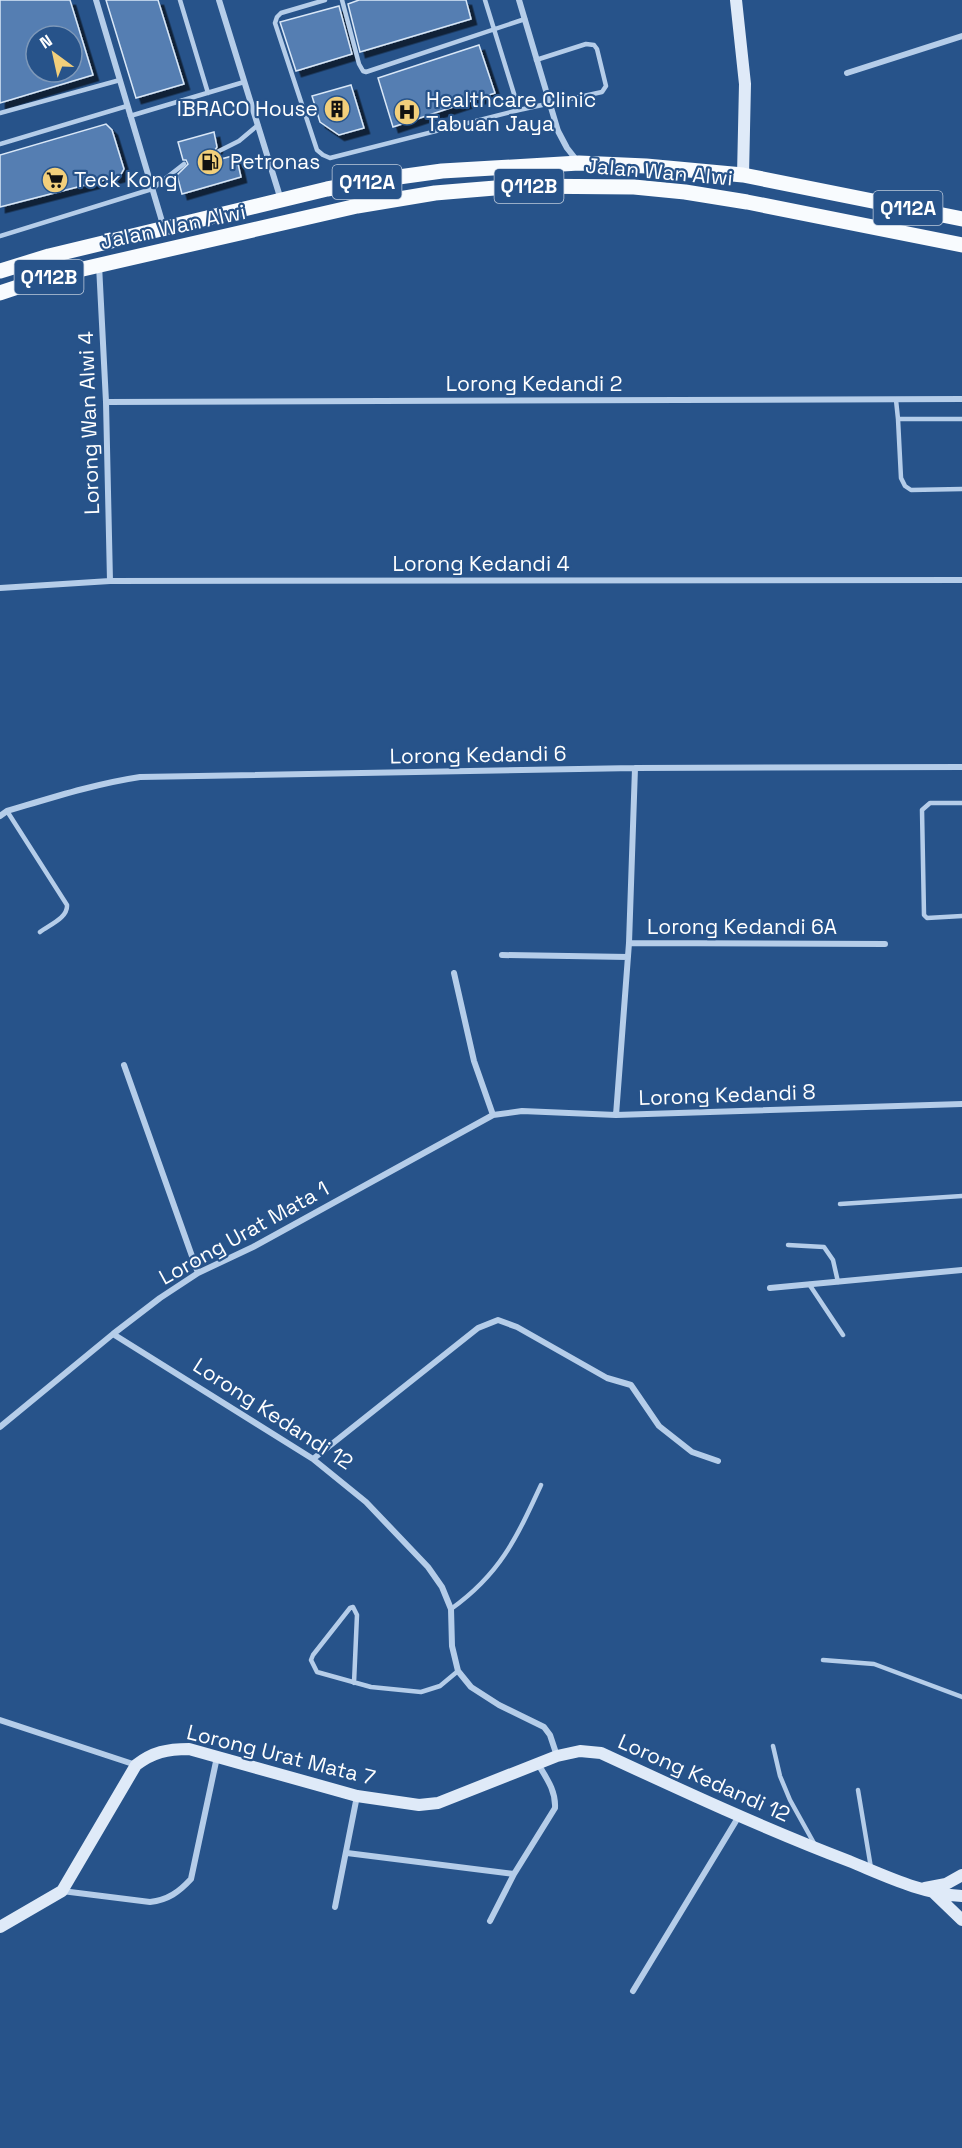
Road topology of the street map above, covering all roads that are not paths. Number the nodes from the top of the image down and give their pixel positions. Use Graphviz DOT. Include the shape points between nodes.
graph roads {
  1 [pos="96,0"];
  2 [pos="180,0"];
  3 [pos="219,0"];
  4 [pos="324,0"];
  5 [pos="342,0"];
  6 [pos="485,0"];
  7 [pos="519,0"];
  8 [pos="736,0"];
  9 [pos="525,20"];
  10 [pos="495,30"];
  11 [pos="962,36"];
  12 [pos="536,60"];
  13 [pos="847,73"];
  14 [pos="120,80"];
  15 [pos="244,82"];
  16 [pos="208,93"];
  17 [pos="548,103"];
  18 [pos="128,106"];
  19 [pos="519,110"];
  20 [pos="0,114"];
  21 [pos="130,116"];
  22 [pos="258,124"];
  23 [pos="0,144"];
  24 [pos="219,151"];
  25 [pos="579,163"];
  26 [pos="184,164"];
  27 [pos="743,176"];
  28 [pos="152,189"];
  29 [pos="281,201"];
  30 [pos="962,219"];
  31 [pos="164,228"];
  32 [pos="0,236"];
  33 [pos="962,245"];
  34 [pos="99,265"];
  35 [pos="0,271"];
  36 [pos="0,293"];
  37 [pos="896,399"];
  38 [pos="962,399"];
  39 [pos="106,402"];
  40 [pos="898,419"];
  41 [pos="962,419"];
  42 [pos="962,489"];
  43 [pos="962,580"];
  44 [pos="110,581"];
  45 [pos="0,588"];
  46 [pos="962,767"];
  47 [pos="635,768"];
  48 [pos="962,803"];
  49 [pos="7,811"];
  50 [pos="0,816"];
  51 [pos="962,916"];
  52 [pos="40,932"];
  53 [pos="629,943"];
  54 [pos="885,944"];
  55 [pos="502,955"];
  56 [pos="628,957"];
  57 [pos="454,973"];
  58 [pos="124,1065"];
  59 [pos="962,1104"];
  60 [pos="493,1115"];
  61 [pos="616,1115"];
  62 [pos="962,1196"];
  63 [pos="840,1204"];
  64 [pos="789,1245"];
  65 [pos="962,1270"];
  66 [pos="198,1273"];
  67 [pos="838,1282"];
  68 [pos="809,1284"];
  69 [pos="770,1288"];
  70 [pos="113,1334"];
  71 [pos="843,1335"];
  72 [pos="0,1427"];
  73 [pos="314,1460"];
  74 [pos="718,1461"];
  75 [pos="541,1485"];
  76 [pos="451,1609"];
  77 [pos="823,1660"];
  78 [pos="458,1671"];
  79 [pos="354,1683"];
  80 [pos="962,1697"];
  81 [pos="0,1720"];
  82 [pos="773,1746"];
  83 [pos="557,1756"];
  84 [pos="217,1757"];
  85 [pos="538,1764"];
  86 [pos="136,1765"];
  87 [pos="858,1790"];
  88 [pos="357,1796"];
  89 [pos="740,1816"];
  90 [pos="817,1849"];
  91 [pos="347,1853"];
  92 [pos="872,1870"];
  93 [pos="514,1874"];
  94 [pos="962,1875"];
  95 [pos="915,1887"];
  96 [pos="62,1891"];
  97 [pos="934,1893"];
  98 [pos="962,1896"];
  99 [pos="335,1907"];
  100 [pos="962,1920"];
  101 [pos="490,1921"];
  102 [pos="0,1927"];
  103 [pos="633,1991"];
  1 -- 14 [label="street"];
  2 -- 16 [label="lane"];
  3 -- 15 [label="street"];
  4 -- 19 [label="lane" via="281,13 275,22 317,150 323,156 330,158"];
  5 -- 10 [label="lane" via="359,64 366,72"];
  6 -- 10 [label="lane"];
  7 -- 9 [label="street"];
  8 -- 27 [label="street" via="745,84"];
  9 -- 10 [label="lane"];
  9 -- 12 [label="street"];
  10 -- 19 [label="lane"];
  11 -- 13 [label="street"];
  12 -- 17 [label="street"];
  12 -- 17 [label="lane" via="586,44 597,49 606,86 603,92"];
  14 -- 18 [label="street"];
  14 -- 20 [label="lane"];
  15 -- 16 [label="lane"];
  15 -- 22 [label="street"];
  16 -- 21 [label="lane"];
  17 -- 19 [label="lane"];
  17 -- 25 [label="street" via="558,131"];
  18 -- 21 [label="street"];
  18 -- 23 [label="lane"];
  21 -- 28 [label="street"];
  22 -- 24 [label="lane" via="248,135"];
  22 -- 29 [label="street"];
  25 -- 27 [label="main road, Jalan Wan Alwi / Q112A"];
  25 -- 29 [label="main road, Jalan Wan Alwi / Q112A" via="442,171 377,180"];
  26 -- 28 [label="lane"];
  27 -- 30 [label="main road, Jalan Wan Alwi / Q112A"];
  28 -- 31 [label="street"];
  28 -- 32 [label="lane"];
  29 -- 31 [label="main road, Jalan Wan Alwi / Q112A"];
  31 -- 35 [label="main road, Jalan Wan Alwi / Q112A"];
  33 -- 34 [label="main road, Jalan Wan Alwi / Q112B" via="685,192 634,187 518,186 435,193 357,206"];
  34 -- 36 [label="main road, Jalan Wan Alwi / Q112B"];
  34 -- 39 [label="street, Lorong Wan Alwi 4"];
  37 -- 38 [label="street, Lorong Kedandi 2"];
  37 -- 39 [label="street, Lorong Kedandi 2"];
  37 -- 40 [label="lane"];
  39 -- 44 [label="street, Lorong Wan Alwi 4"];
  40 -- 41 [label="lane"];
  40 -- 42 [label="lane" via="901,478 905,486 911,490"];
  43 -- 44 [label="street, Lorong Kedandi 4"];
  44 -- 45 [label="street, Lorong Kedandi 4"];
  46 -- 47 [label="street, Lorong Kedandi 6"];
  47 -- 49 [label="street, Lorong Kedandi 6" via="140,777 76,790"];
  47 -- 53 [label="street, Lorong Kedandi 6A"];
  48 -- 51 [label="lane" via="930,803 922,810 924,915"];
  49 -- 50 [label="street, Lorong Kedandi 6"];
  49 -- 52 [label="lane" via="67,905 64,915"];
  53 -- 54 [label="street, Lorong Kedandi 6A"];
  53 -- 56 [label="street"];
  55 -- 56 [label="street"];
  56 -- 61 [label="street"];
  57 -- 60 [label="street" via="474,1061"];
  58 -- 66 [label="street"];
  59 -- 61 [label="street, Lorong Kedandi 8"];
  60 -- 61 [label="street, Lorong Kedandi 8" via="522,1111"];
  60 -- 66 [label="street, Lorong Urat Mata 1" via="253,1247"];
  62 -- 63 [label="lane"];
  64 -- 67 [label="lane" via="824,1247 833,1260"];
  65 -- 67 [label="street"];
  66 -- 70 [label="street, Lorong Urat Mata 1"];
  67 -- 68 [label="street"];
  68 -- 69 [label="street"];
  68 -- 71 [label="lane"];
  70 -- 72 [label="street, Lorong Urat Mata 1"];
  70 -- 73 [label="street, Lorong Kedandi 12"];
  73 -- 74 [label="street" via="478,1328 498,1320 517,1326 607,1378 631,1385 659,1426 692,1452"];
  73 -- 76 [label="street, Lorong Kedandi 12" via="366,1502 428,1567"];
  75 -- 76 [label="lane" via="506,1556 472,1594"];
  76 -- 78 [label="street, Lorong Kedandi 12" via="452,1646"];
  77 -- 80 [label="lane" via="874,1664"];
  78 -- 79 [label="lane" via="440,1686 421,1692"];
  78 -- 83 [label="street" via="471,1687 544,1727"];
  79 -- 79 [label="lane" via="317,1672 310,1660 353,1607 357,1615"];
  81 -- 86 [label="street"];
  82 -- 90 [label="lane" via="790,1800"];
  83 -- 85 [label="street, Lorong Urat Mata 7"];
  83 -- 89 [label="street, Lorong Kedandi 12" via="580,1751 601,1753"];
  84 -- 86 [label="street, Lorong Urat Mata 7" via="189,1749 160,1750"];
  84 -- 88 [label="street, Lorong Urat Mata 7"];
  84 -- 96 [label="street" via="191,1879 180,1892 150,1902"];
  85 -- 88 [label="street, Lorong Urat Mata 7" via="438,1803"];
  85 -- 93 [label="street" via="552,1787 555,1808"];
  86 -- 96 [label="street, Lorong Urat Mata 7"];
  87 -- 92 [label="lane"];
  88 -- 91 [label="street"];
  89 -- 90 [label="street, Lorong Kedandi 12"];
  89 -- 103 [label="street"];
  90 -- 92 [label="street, Lorong Kedandi 12"];
  91 -- 93 [label="street"];
  91 -- 99 [label="street"];
  92 -- 95 [label="street, Lorong Kedandi 12"];
  93 -- 101 [label="street"];
  94 -- 95 [label="street" via="938,1886"];
  95 -- 97 [label="street, Lorong Kedandi 12"];
  96 -- 102 [label="street, Lorong Urat Mata 7"];
  97 -- 98 [label="street, Lorong Kedandi 12"];
  97 -- 100 [label="street"];
}
